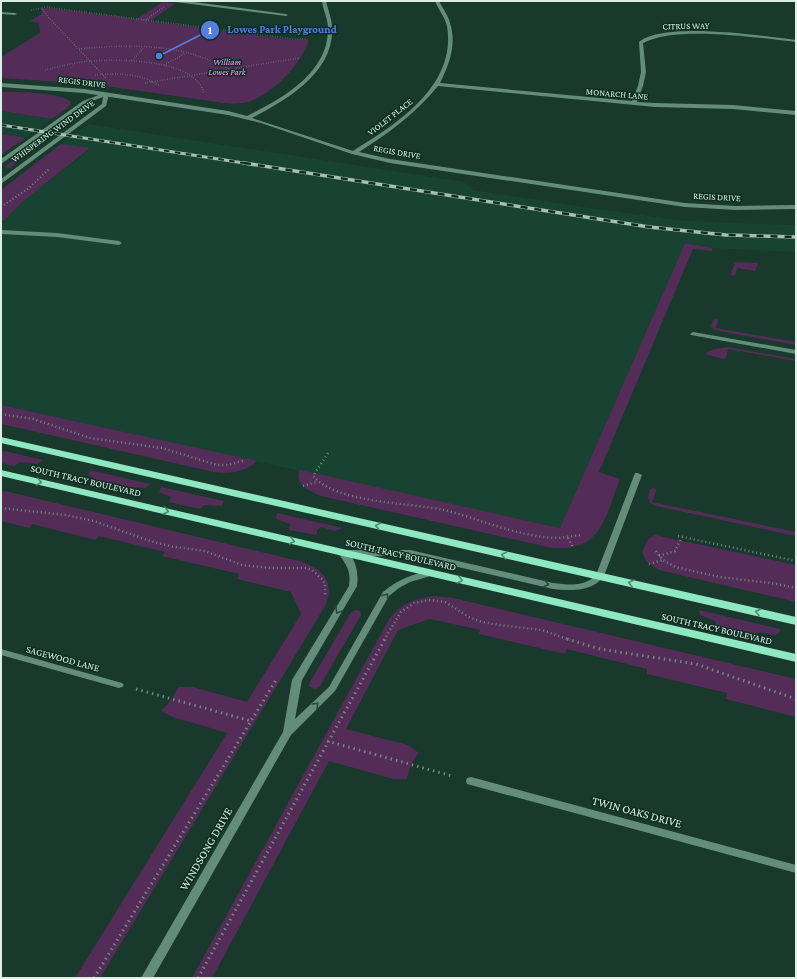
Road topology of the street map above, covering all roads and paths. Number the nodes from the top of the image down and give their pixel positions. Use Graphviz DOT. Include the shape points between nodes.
graph roads {
  1 [pos="176,1"];
  2 [pos="179,1"];
  3 [pos="324,1"];
  4 [pos="437,1"];
  5 [pos="167,5"];
  6 [pos="42,8"];
  7 [pos="1,14"];
  8 [pos="15,14"];
  9 [pos="286,15"];
  10 [pos="144,20"];
  11 [pos="307,39"];
  12 [pos="796,41"];
  13 [pos="145,47"];
  14 [pos="79,49"];
  15 [pos="188,52"];
  16 [pos="299,58"];
  17 [pos="133,60"];
  18 [pos="91,62"];
  19 [pos="164,65"];
  20 [pos="230,69"];
  21 [pos="45,71"];
  22 [pos="191,75"];
  23 [pos="107,78"];
  24 [pos="141,83"];
  25 [pos="437,84"];
  26 [pos="1,85"];
  27 [pos="106,94"];
  28 [pos="203,98"];
  29 [pos="634,104"];
  30 [pos="796,113"];
  31 [pos="247,118"];
  32 [pos="354,153"];
  33 [pos="1,162"];
  34 [pos="1,182"];
  35 [pos="796,207"];
  36 [pos="1,232"];
  37 [pos="119,242"];
  38 [pos="692,334"];
  39 [pos="796,352"];
  40 [pos="1,414"];
  41 [pos="1,440"];
  42 [pos="328,453"];
  43 [pos="245,460"];
  44 [pos="1,473"];
  45 [pos="638,475"];
  46 [pos="316,482"];
  47 [pos="303,486"];
  48 [pos="1,508"];
  49 [pos="580,535"];
  50 [pos="678,536"];
  51 [pos="682,537"];
  52 [pos="568,538"];
  53 [pos="573,547"];
  54 [pos="656,551"];
  55 [pos="342,552"];
  56 [pos="659,556"];
  57 [pos="663,560"];
  58 [pos="796,561"];
  59 [pos="649,564"];
  60 [pos="431,573"];
  61 [pos="600,576"];
  62 [pos="323,580"];
  63 [pos="327,580"];
  64 [pos="796,588"];
  65 [pos="323,602"];
  66 [pos="796,621"];
  67 [pos="1,652"];
  68 [pos="796,658"];
  69 [pos="280,673"];
  70 [pos="119,685"];
  71 [pos="796,699"];
  72 [pos="251,721"];
  73 [pos="288,732"];
  74 [pos="327,742"];
  75 [pos="472,781"];
  76 [pos="796,869"];
  77 [pos="94,978"];
  78 [pos="147,978"];
  79 [pos="198,978"];
  1 -- 2 [label="street"];
  2 -- 9 [label="street"];
  3 -- 31 [label="street" via="330,29 327,50 319,64 306,80 292,91"];
  4 -- 25 [label="street, VIOLET PLACE" via="449,26 450,37 448,60"];
  5 -- 10 [label="path"];
  6 -- 8 [label="path"];
  6 -- 10 [label="path"];
  6 -- 14 [label="path"];
  7 -- 8 [label="street"];
  10 -- 11 [label="path"];
  12 -- 29 [label="street, CITRUS WAY" via="721,34 649,36 641,42 644,66"];
  13 -- 14 [label="path" via="111,46"];
  13 -- 15 [label="path"];
  13 -- 17 [label="path"];
  14 -- 18 [label="path"];
  15 -- 19 [label="path"];
  15 -- 20 [label="path"];
  16 -- 20 [label="path"];
  17 -- 18 [label="path"];
  17 -- 19 [label="path"];
  18 -- 21 [label="path" via="65,65"];
  18 -- 23 [label="path"];
  19 -- 22 [label="path"];
  20 -- 22 [label="path"];
  22 -- 24 [label="path"];
  22 -- 28 [label="path" via="203,87"];
  25 -- 29 [label="street, MONARCH LANE"];
  25 -- 32 [label="street, VIOLET PLACE" via="416,108"];
  26 -- 27 [label="street, REGIS DRIVE" via="60,88"];
  27 -- 31 [label="street, REGIS DRIVE"];
  27 -- 33 [label="street, WHISPERING WIND DRIVE" via="86,102"];
  27 -- 34 [label="street, WHISPERING WIND DRIVE" via="104,105"];
  29 -- 30 [label="street, MONARCH LANE" via="733,107"];
  31 -- 32 [label="street, REGIS DRIVE"];
  32 -- 35 [label="street, REGIS DRIVE" via="664,202 723,207"];
  36 -- 37 [label="street"];
  38 -- 39 [label="street"];
  40 -- 43 [label="path" via="33,419 90,438 162,448 217,465"];
  61 -- 41 [label="main road, SOUTH TRACY BOULEVARD, one-way"];
  42 -- 46 [label="path" via="313,474"];
  44 -- 55 [label="main road, SOUTH TRACY BOULEVARD, one-way"];
  45 -- 61 [label="street"];
  46 -- 47 [label="path"];
  46 -- 52 [label="path" via="368,499 444,510 516,532"];
  48 -- 62 [label="path" via="66,515 94,521 147,540 205,551 242,564 271,568 306,568"];
  49 -- 52 [label="path"];
  50 -- 51 [label="path"];
  51 -- 56 [label="path" via="675,551"];
  51 -- 58 [label="path"];
  52 -- 53 [label="path"];
  54 -- 56 [label="path"];
  55 -- 60 [label="main road, SOUTH TRACY BOULEVARD"];
  55 -- 61 [label="street, one-way" via="410,553 567,588 581,587 594,582"];
  55 -- 73 [label="street, WINDSONG DRIVE, one-way" via="355,575 353,586 297,680"];
  56 -- 57 [label="path"];
  57 -- 59 [label="path"];
  57 -- 64 [label="path" via="668,564 700,573"];
  60 -- 68 [label="main road, SOUTH TRACY BOULEVARD, one-way"];
  73 -- 60 [label="street, WINDSONG DRIVE, one-way" via="332,689 386,594 396,585 413,577"];
  66 -- 61 [label="main road, SOUTH TRACY BOULEVARD, one-way"];
  62 -- 63 [label="path"];
  62 -- 65 [label="path" via="326,591"];
  67 -- 70 [label="street, SAGEWOOD LANE"];
  69 -- 72 [label="path"];
  70 -- 72 [label="path"];
  71 -- 74 [label="path" via="772,693 696,664 599,649 548,632 487,623 436,600 415,601 397,616"];
  72 -- 77 [label="path"];
  73 -- 78 [label="street, WINDSONG DRIVE"];
  74 -- 75 [label="path"];
  74 -- 79 [label="path"];
  75 -- 76 [label="street, TWIN OAKS DRIVE"];
}
